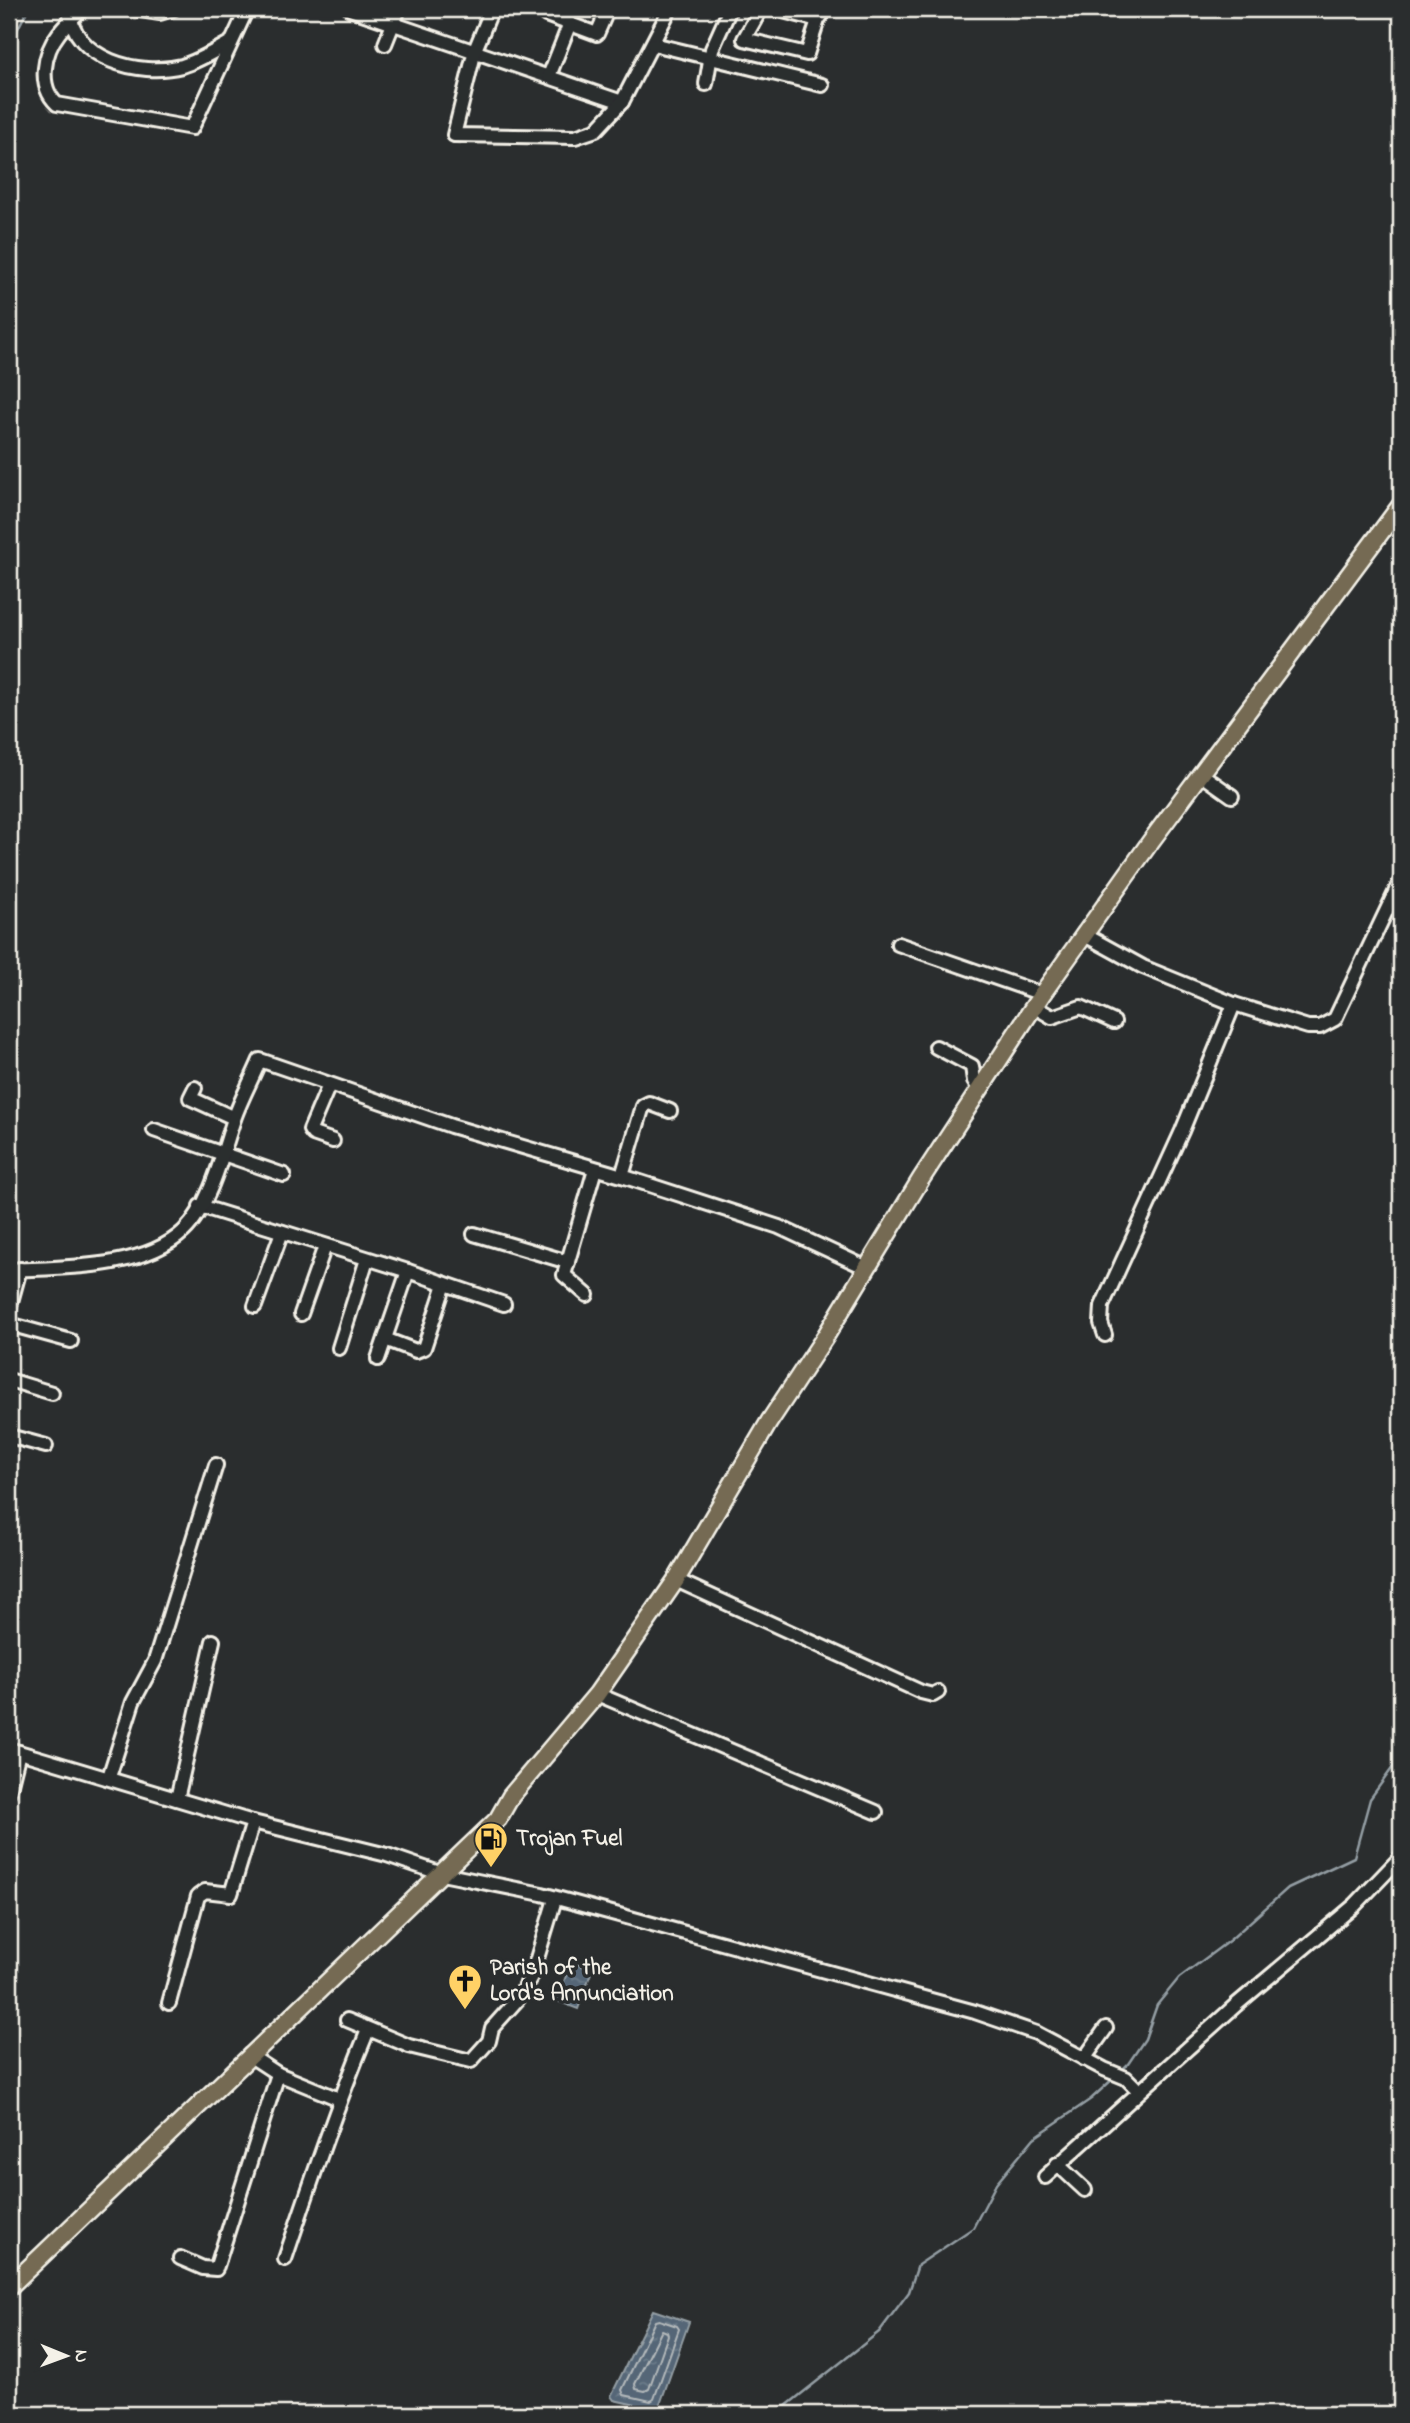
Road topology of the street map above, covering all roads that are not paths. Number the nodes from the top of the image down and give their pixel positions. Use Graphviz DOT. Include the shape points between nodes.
graph roads {
  1 [pos="12,9"];
  2 [pos="82,9"];
  3 [pos="134,9"];
  4 [pos="173,9"];
  5 [pos="247,9"];
  6 [pos="350,9"];
  7 [pos="399,9"];
  8 [pos="492,9"];
  9 [pos="549,9"];
  10 [pos="608,9"];
  11 [pos="670,9"];
  12 [pos="730,9"];
  13 [pos="761,9"];
  14 [pos="775,9"];
  15 [pos="826,9"];
  16 [pos="9,14"];
  17 [pos="69,15"];
  18 [pos="818,20"];
  19 [pos="570,23"];
  20 [pos="392,24"];
  21 [pos="231,42"];
  22 [pos="385,44"];
  23 [pos="653,44"];
  24 [pos="475,50"];
  25 [pos="710,57"];
  26 [pos="549,76"];
  27 [pos="706,84"];
  28 [pos="822,85"];
  29 [pos="622,102"];
  30 [pos="1401,505"];
  31 [pos="1201,774"];
  32 [pos="1231,796"];
  33 [pos="1401,880"];
  34 [pos="1083,934"];
  35 [pos="898,944"];
  36 [pos="1038,1000"];
  37 [pos="1234,1004"];
  38 [pos="1114,1022"];
  39 [pos="936,1047"];
  40 [pos="328,1085"];
  41 [pos="195,1088"];
  42 [pos="980,1090"];
  43 [pos="670,1111"];
  44 [pos="234,1118"];
  45 [pos="154,1130"];
  46 [pos="333,1141"];
  47 [pos="224,1154"];
  48 [pos="595,1169"];
  49 [pos="284,1175"];
  50 [pos="622,1176"];
  51 [pos="200,1206"];
  52 [pos="282,1232"];
  53 [pos="474,1234"];
  54 [pos="325,1246"];
  55 [pos="367,1259"];
  56 [pos="568,1262"];
  57 [pos="867,1268"];
  58 [pos="14,1270"];
  59 [pos="408,1271"];
  60 [pos="445,1284"];
  61 [pos="587,1295"];
  62 [pos="504,1304"];
  63 [pos="255,1306"];
  64 [pos="9,1309"];
  65 [pos="301,1314"];
  66 [pos="9,1324"];
  67 [pos="1105,1335"];
  68 [pos="385,1339"];
  69 [pos="71,1340"];
  70 [pos="339,1348"];
  71 [pos="378,1359"];
  72 [pos="9,1380"];
  73 [pos="52,1393"];
  74 [pos="9,1436"];
  75 [pos="46,1446"];
  76 [pos="216,1465"];
  77 [pos="676,1580"];
  78 [pos="212,1641"];
  79 [pos="938,1692"];
  80 [pos="597,1694"];
  81 [pos="14,1750"];
  82 [pos="109,1777"];
  83 [pos="9,1792"];
  84 [pos="177,1799"];
  85 [pos="876,1812"];
  86 [pos="253,1822"];
  87 [pos="1401,1857"];
  88 [pos="442,1874"];
  89 [pos="555,1899"];
  90 [pos="169,2003"];
  91 [pos="348,2020"];
  92 [pos="1106,2028"];
  93 [pos="368,2030"];
  94 [pos="249,2055"];
  95 [pos="1084,2059"];
  96 [pos="278,2074"];
  97 [pos="1139,2091"];
  98 [pos="339,2099"];
  99 [pos="1057,2164"];
  100 [pos="1045,2177"];
  101 [pos="1085,2190"];
  102 [pos="180,2258"];
  103 [pos="285,2259"];
  104 [pos="9,2287"];
  1 -- 16 [label="street"];
  2 -- 17 [label="street"];
  3 -- 4 [label="street" via="160,13"];
  5 -- 21 [label="street"];
  6 -- 20 [label="street"];
  7 -- 20 [label="street"];
  8 -- 24 [label="street"];
  9 -- 19 [label="street" via="546,15"];
  10 -- 19 [label="street" via="597,34"];
  11 -- 23 [label="street"];
  12 -- 25 [label="street"];
  13 -- 18 [label="street" via="744,39 807,54"];
  14 -- 18 [label="street"];
  15 -- 18 [label="street"];
  17 -- 21 [label="street" via="80,37 101,57 133,67 183,66"];
  17 -- 21 [label="street" via="46,61 46,90 57,104 192,128"];
  19 -- 26 [label="street"];
  20 -- 22 [label="street"];
  20 -- 24 [label="street"];
  23 -- 25 [label="street"];
  23 -- 29 [label="street"];
  24 -- 26 [label="street"];
  24 -- 29 [label="street" via="454,135 586,135"];
  25 -- 27 [label="street"];
  25 -- 28 [label="street"];
  26 -- 29 [label="street"];
  30 -- 31 [label="main road"];
  31 -- 32 [label="street"];
  31 -- 34 [label="main road"];
  33 -- 37 [label="street" via="1335,1019 1308,1027"];
  34 -- 36 [label="main road"];
  34 -- 37 [label="street" via="1143,967"];
  35 -- 36 [label="street"];
  36 -- 38 [label="street" via="1052,1017 1081,1007"];
  36 -- 42 [label="main road"];
  37 -- 67 [label="street" via="1102,1306"];
  39 -- 42 [label="street" via="972,1066"];
  40 -- 44 [label="street" via="261,1060"];
  40 -- 46 [label="street" via="310,1130"];
  40 -- 48 [label="street"];
  41 -- 44 [label="street" via="190,1098"];
  42 -- 57 [label="main road"];
  43 -- 50 [label="street" via="649,1103 643,1106"];
  44 -- 47 [label="street"];
  45 -- 47 [label="street"];
  47 -- 49 [label="street"];
  47 -- 51 [label="street"];
  48 -- 50 [label="street"];
  48 -- 56 [label="street"];
  50 -- 57 [label="street" via="779,1227"];
  51 -- 52 [label="street"];
  51 -- 58 [label="street" via="185,1230 163,1246 108,1263"];
  52 -- 54 [label="street"];
  52 -- 63 [label="street"];
  53 -- 56 [label="street"];
  54 -- 55 [label="street"];
  54 -- 65 [label="street"];
  55 -- 59 [label="street"];
  55 -- 70 [label="street"];
  56 -- 61 [label="street" via="564,1275"];
  57 -- 77 [label="main road"];
  58 -- 64 [label="street"];
  59 -- 60 [label="street"];
  59 -- 68 [label="street"];
  60 -- 62 [label="street"];
  60 -- 68 [label="street" via="424,1348 416,1351"];
  66 -- 69 [label="street"];
  68 -- 71 [label="street"];
  72 -- 73 [label="street"];
  74 -- 75 [label="street"];
  76 -- 82 [label="street" via="155,1661 134,1702"];
  77 -- 79 [label="street" via="921,1692"];
  77 -- 80 [label="main road"];
  78 -- 84 [label="street"];
  80 -- 85 [label="street"];
  80 -- 88 [label="main road" via="511,1796 498,1819"];
  81 -- 82 [label="street"];
  81 -- 83 [label="street"];
  82 -- 84 [label="street"];
  84 -- 86 [label="street"];
  86 -- 88 [label="street"];
  86 -- 90 [label="street" via="231,1894 205,1891 198,1896"];
  87 -- 97 [label="street" via="1355,1905"];
  88 -- 89 [label="street"];
  88 -- 94 [label="main road"];
  89 -- 93 [label="street" via="532,1975 492,2028 489,2041 471,2060 409,2046"];
  89 -- 95 [label="street" via="975,2012 1036,2033"];
  91 -- 93 [label="street"];
  92 -- 95 [label="street"];
  93 -- 98 [label="street"];
  94 -- 96 [label="street"];
  94 -- 104 [label="main road"];
  95 -- 97 [label="street" via="1126,2078"];
  96 -- 98 [label="street"];
  96 -- 102 [label="street" via="216,2269"];
  97 -- 99 [label="street"];
  98 -- 103 [label="street"];
  99 -- 100 [label="street"];
  99 -- 101 [label="street"];
}
